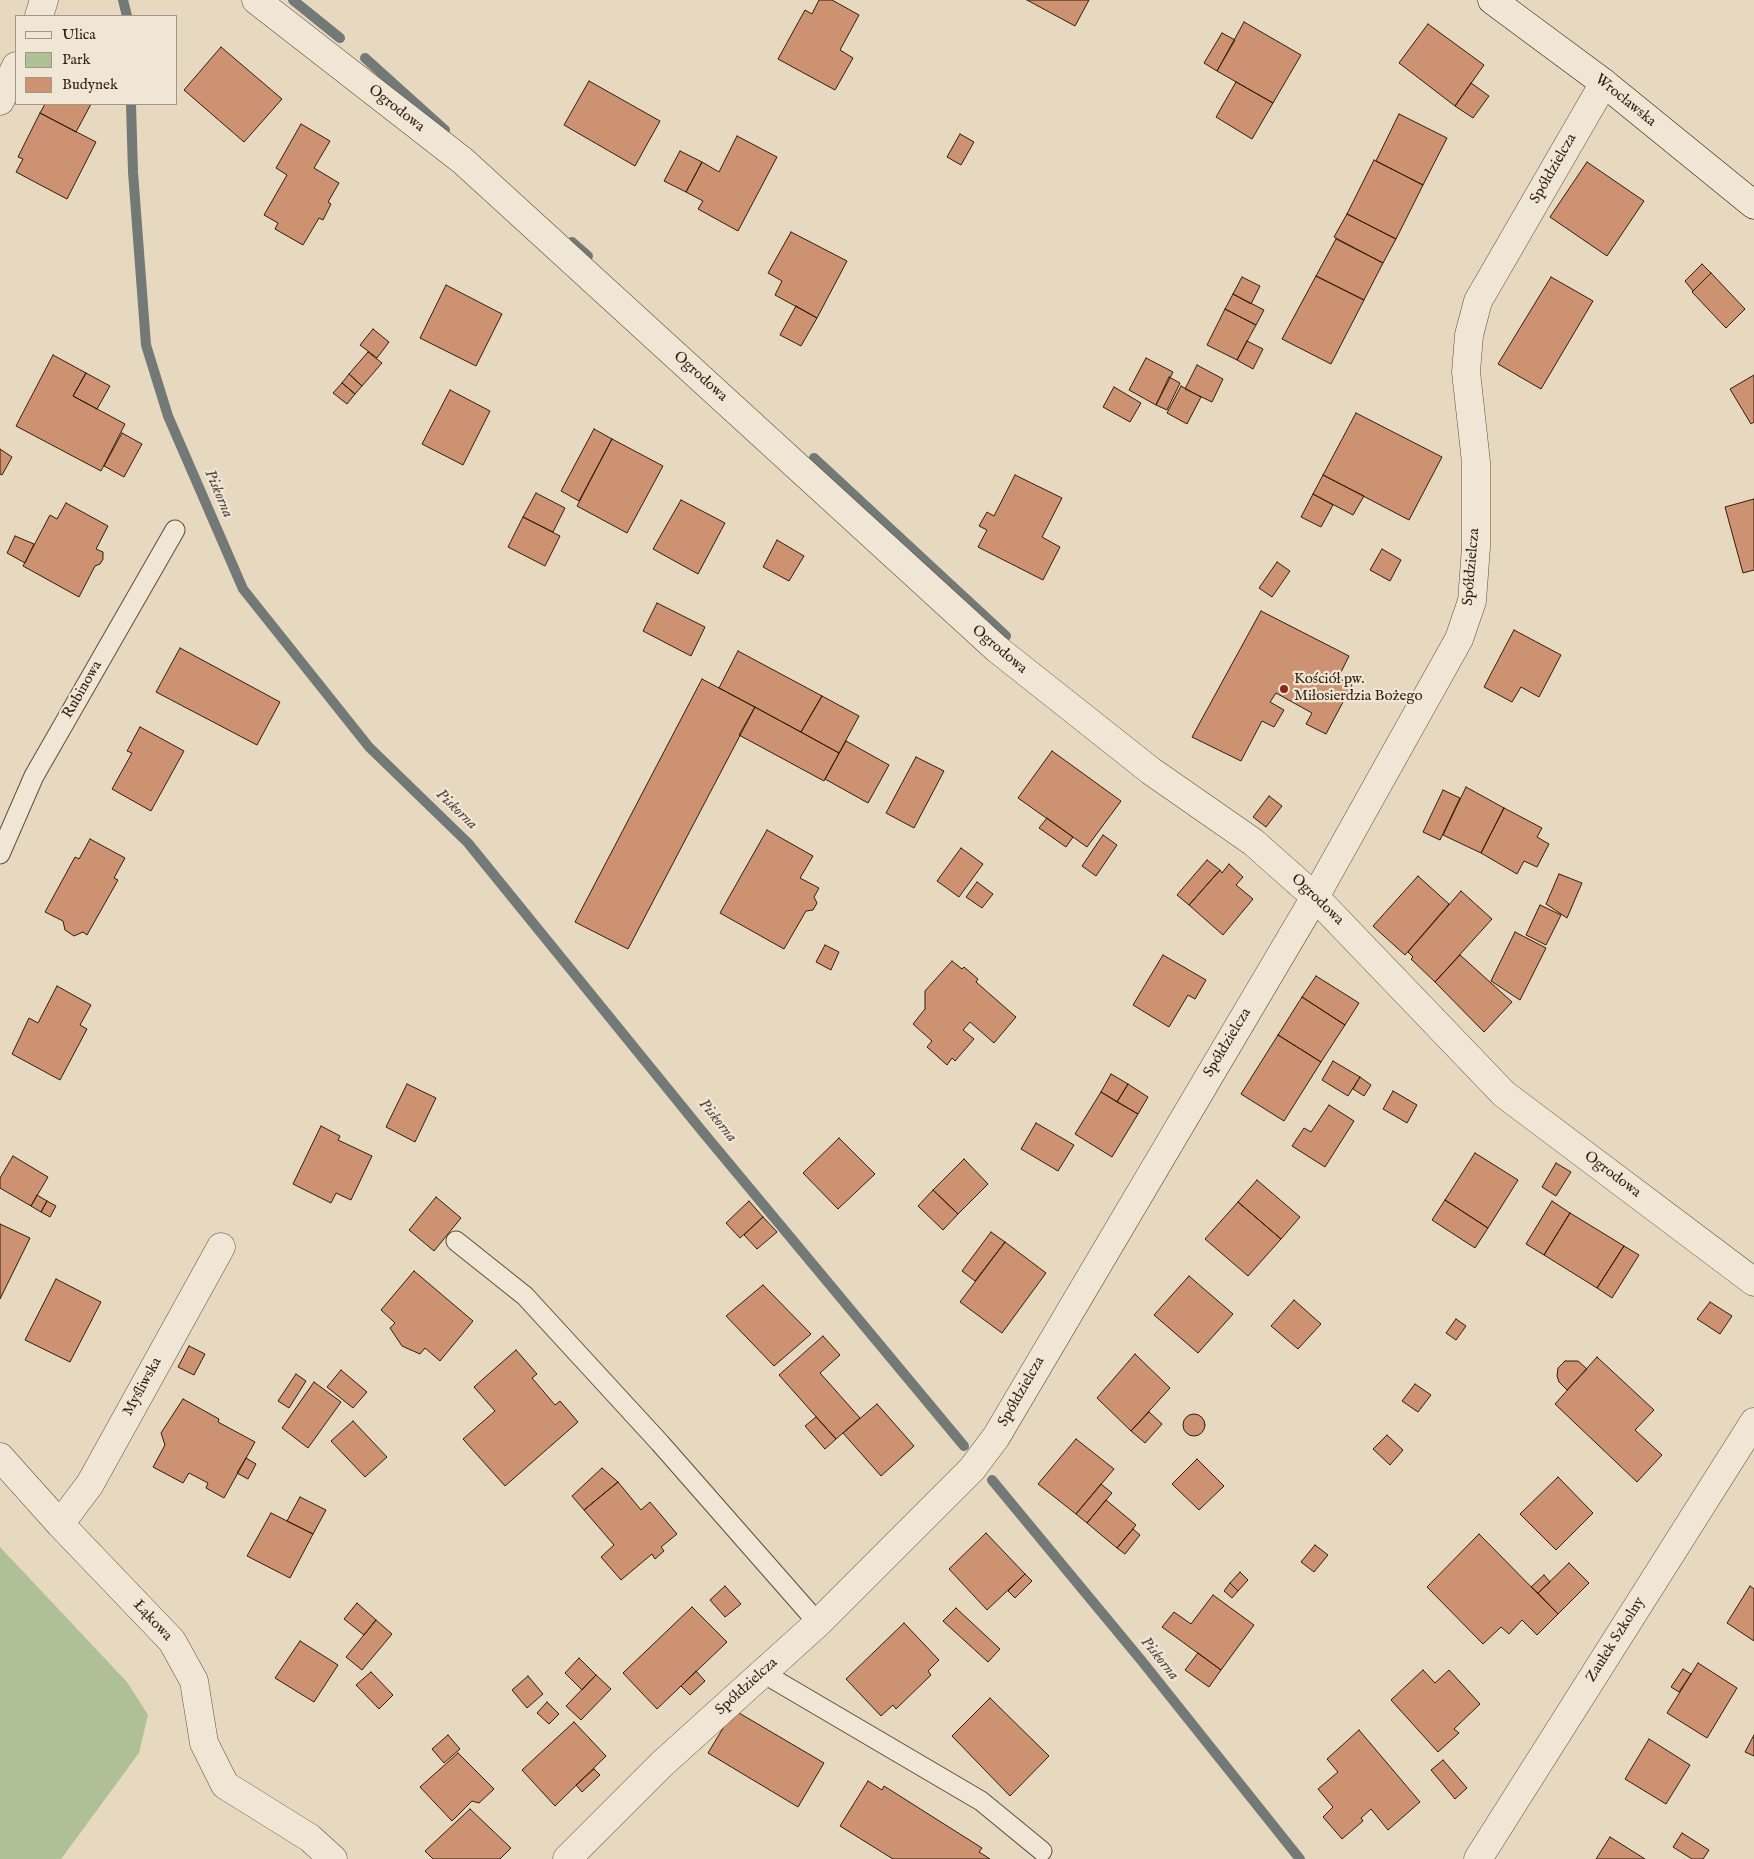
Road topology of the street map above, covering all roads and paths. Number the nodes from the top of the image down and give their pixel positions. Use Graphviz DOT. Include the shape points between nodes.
graph roads {
  1 [pos="44,0"];
  2 [pos="256,0"];
  3 [pos="1492,0"];
  4 [pos="39,15"];
  5 [pos="15,68"];
  6 [pos="1604,83"];
  7 [pos="0,101"];
  8 [pos="1754,205"];
  9 [pos="175,530"];
  10 [pos="0,854"];
  11 [pos="1315,897"];
  12 [pos="456,1241"];
  13 [pos="221,1246"];
  14 [pos="1754,1282"];
  15 [pos="1754,1422"];
  16 [pos="0,1457"];
  17 [pos="60,1524"];
  18 [pos="818,1623"];
  19 [pos="763,1672"];
  20 [pos="1042,1851"];
  21 [pos="333,1859"];
  22 [pos="567,1859"];
  23 [pos="1478,1859"];
  1 -- 4 [label="street"];
  2 -- 11 [label="street, Ogrodowa" via="463,161 997,649 1151,771 1253,842"];
  3 -- 6 [label="street, Wrocławska"];
  5 -- 7 [label="street"];
  6 -- 8 [label="street, Wrocławska"];
  6 -- 11 [label="street, Spółdzielcza" via="1478,301 1469,335 1466,372 1476,462 1476,547 1472,601 1459,639"];
  9 -- 10 [label="lane, Rubinowa" via="34,776"];
  11 -- 14 [label="street, Ogrodowa" via="1504,1094"];
  11 -- 18 [label="street, Spółdzielcza" via="996,1437 972,1469"];
  12 -- 18 [label="lane" via="525,1296"];
  13 -- 17 [label="street, Myśliwska" via="90,1484"];
  15 -- 23 [label="street, Zaułek Szkolny"];
  16 -- 17 [label="street, Łąkowa"];
  17 -- 21 [label="street, Łąkowa" via="172,1641 194,1681 204,1744 225,1785 310,1838"];
  18 -- 19 [label="street, Spółdzielcza"];
  19 -- 20 [label="lane" via="981,1801"];
  19 -- 22 [label="street, Spółdzielcza" via="663,1763"];
}
